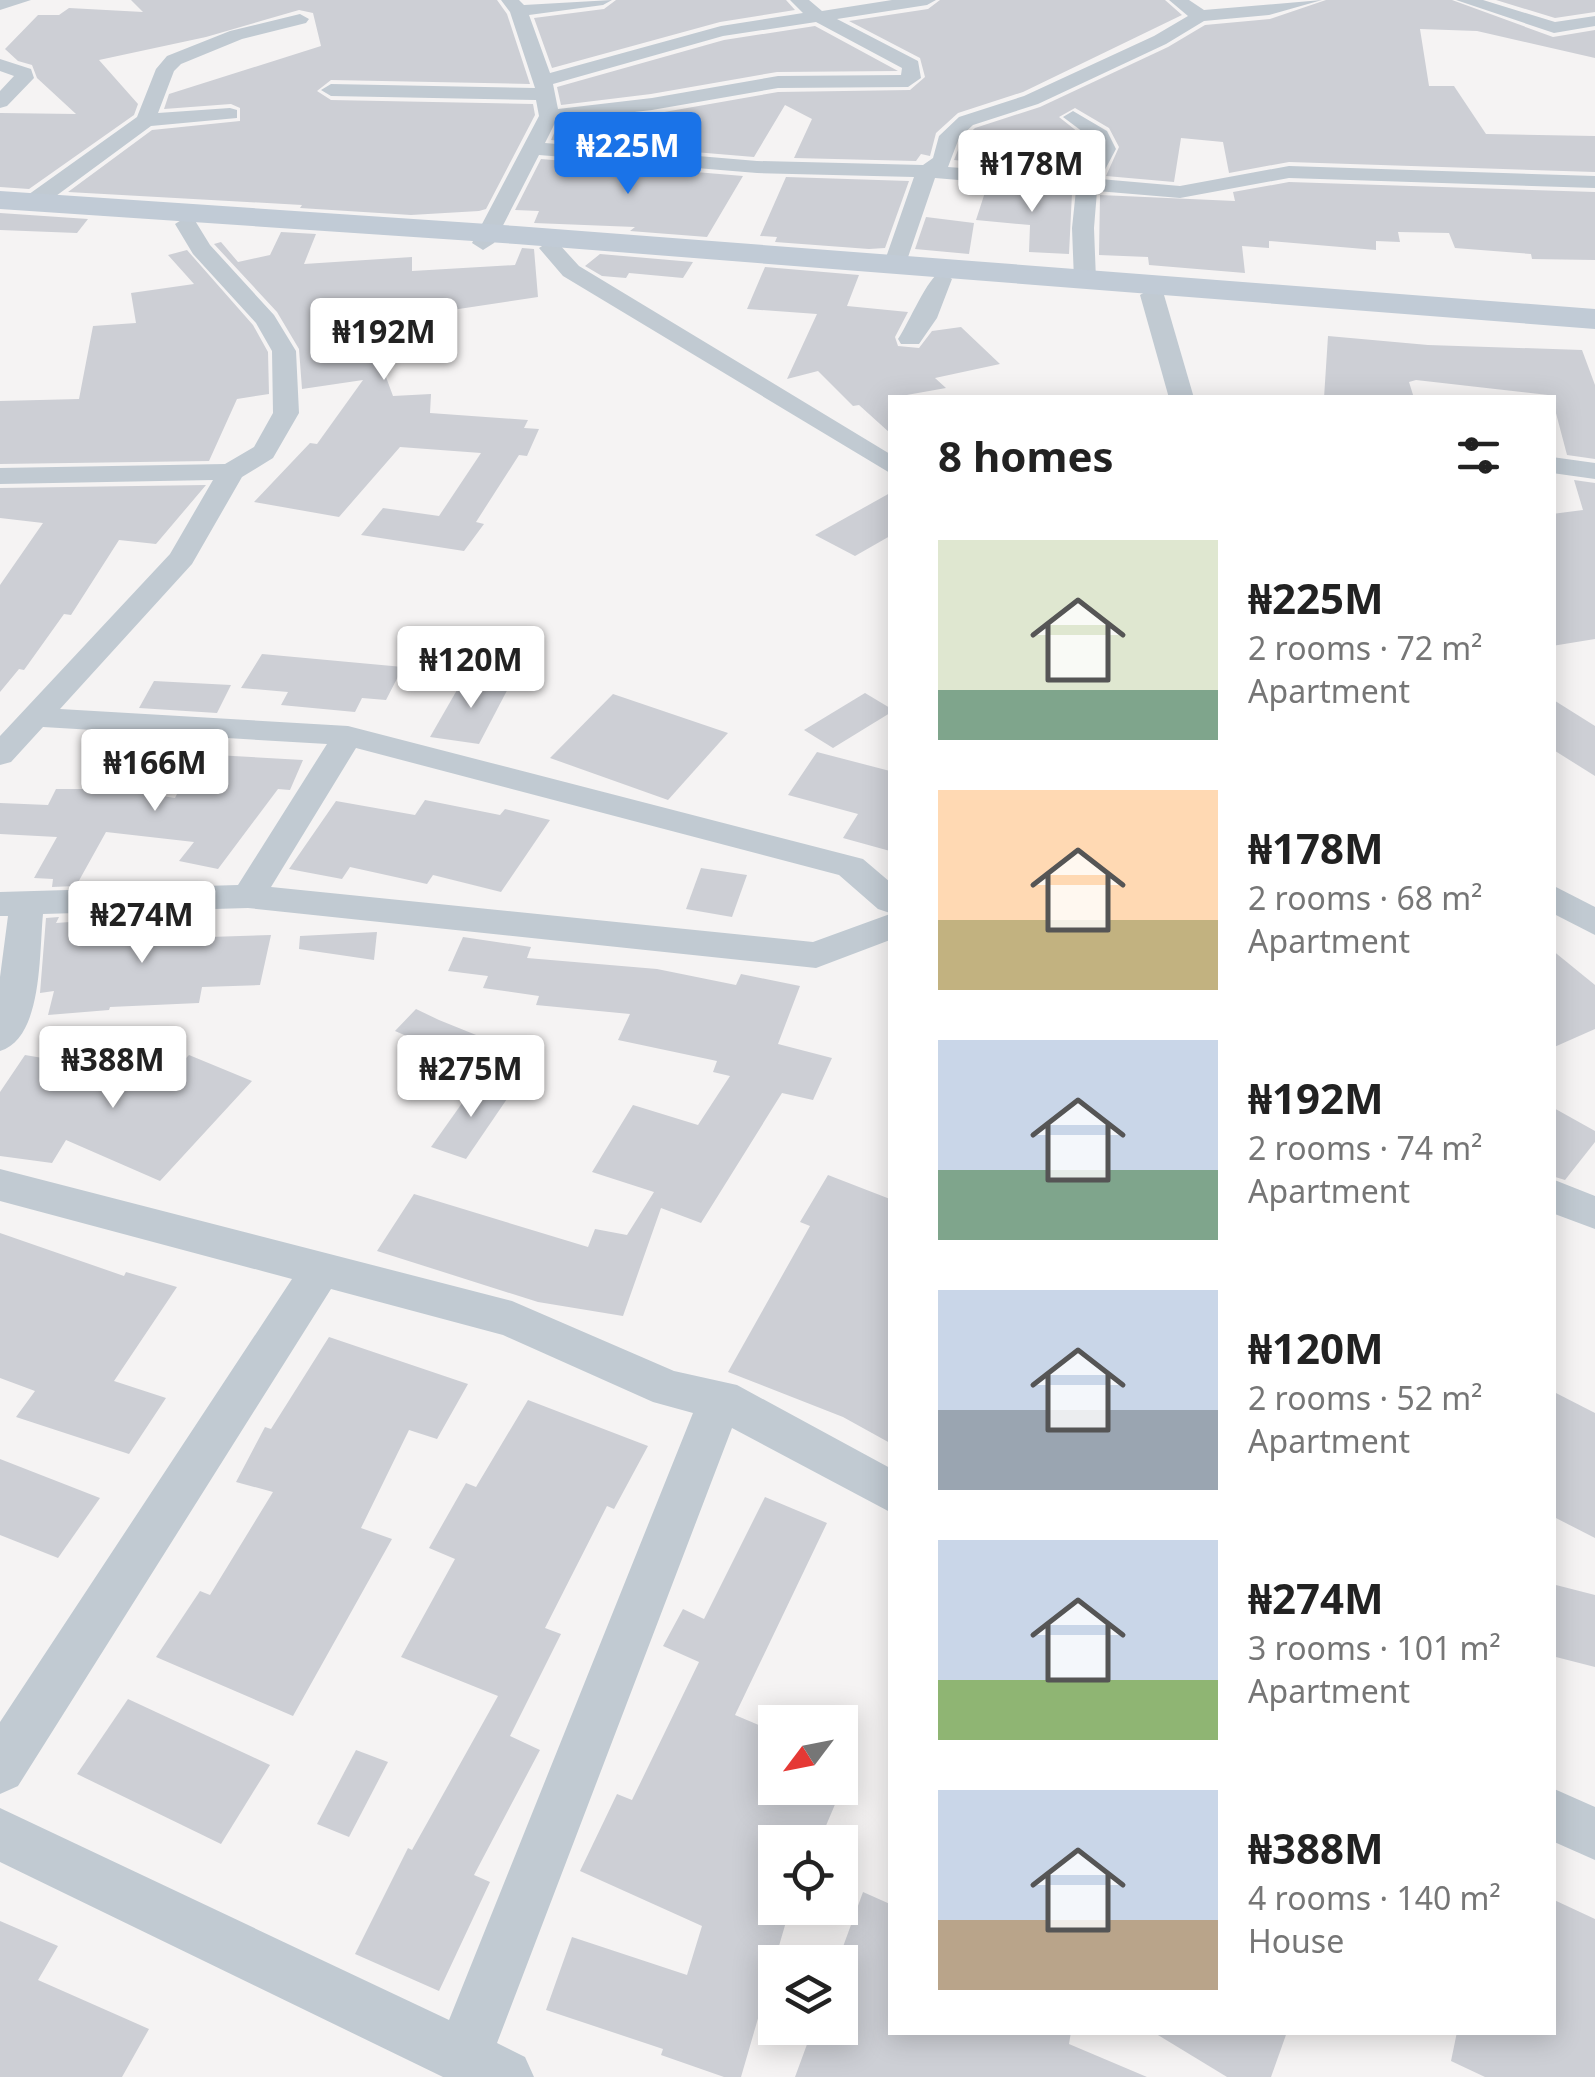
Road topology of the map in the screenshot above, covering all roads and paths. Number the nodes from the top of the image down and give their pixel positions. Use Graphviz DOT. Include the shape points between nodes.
graph roads {
  1 [pos="22,0"];
  2 [pos="603,0"];
  3 [pos="799,0"];
  4 [pos="927,0"];
  5 [pos="1178,0"];
  6 [pos="1313,0"];
  7 [pos="1465,0"];
  8 [pos="878,3"];
  9 [pos="0,5"];
  10 [pos="515,6"];
  11 [pos="816,15"];
  12 [pos="1200,16"];
  13 [pos="300,19"];
  14 [pos="1595,20"];
  15 [pos="0,65"];
  16 [pos="545,88"];
  17 [pos="331,90"];
  18 [pos="0,102"];
  19 [pos="230,114"];
  20 [pos="549,116"];
  21 [pos="1073,117"];
  22 [pos="146,120"];
  23 [pos="637,130"];
  24 [pos="533,148"];
  25 [pos="927,171"];
  26 [pos="1595,182"];
  27 [pos="1088,184"];
  28 [pos="0,200"];
  29 [pos="34,202"];
  30 [pos="0,212"];
  31 [pos="186,224"];
  32 [pos="486,238"];
  33 [pos="550,248"];
  34 [pos="894,266"];
  35 [pos="942,279"];
  36 [pos="1086,280"];
  37 [pos="1152,295"];
  38 [pos="1595,319"];
  39 [pos="1595,328"];
  40 [pos="910,340"];
  41 [pos="1181,395"];
  42 [pos="888,464"];
  43 [pos="1556,466"];
  44 [pos="1595,471"];
  45 [pos="232,472"];
  46 [pos="0,476"];
  47 [pos="20,724"];
  48 [pos="348,736"];
  49 [pos="0,755"];
  50 [pos="248,896"];
  51 [pos="1556,899"];
  52 [pos="888,900"];
  53 [pos="14,904"];
  54 [pos="1595,923"];
  55 [pos="888,927"];
  56 [pos="0,1037"];
  57 [pos="0,1185"];
  58 [pos="1556,1197"];
  59 [pos="1595,1212"];
  60 [pos="322,1268"];
  61 [pos="721,1399"];
  62 [pos="888,1490"];
  63 [pos="0,1768"];
  64 [pos="1556,1816"];
  65 [pos="0,1834"];
  66 [pos="1595,1834"];
  67 [pos="484,2066"];
  1 -- 9 [label="street"];
  2 -- 10 [label="street"];
  3 -- 11 [label="street"];
  4 -- 8 [label="street"];
  5 -- 12 [label="street"];
  6 -- 12 [label="street"];
  7 -- 14 [label="street" via="1554,28"];
  8 -- 11 [label="street"];
  10 -- 16 [label="street"];
  11 -- 16 [label="street" via="721,31"];
  11 -- 23 [label="street" via="911,65 911,78 750,84"];
  12 -- 25 [label="street" via="1031,100 966,120 949,136 943,160"];
  13 -- 22 [label="street" via="174,60 164,68"];
  15 -- 18 [label="street" via="24,78"];
  16 -- 17 [label="street"];
  16 -- 20 [label="street"];
  19 -- 22 [label="street"];
  20 -- 23 [label="street"];
  20 -- 24 [label="street"];
  21 -- 27 [label="street" via="1100,135 1106,149 1089,171"];
  22 -- 29 [label="street"];
  23 -- 24 [label="street"];
  23 -- 25 [label="street" via="757,167"];
  24 -- 32 [label="street"];
  25 -- 27 [label="street"];
  25 -- 34 [label="street"];
  26 -- 27 [label="street" via="1323,171 1180,192"];
  27 -- 36 [label="street" via="1082,209"];
  28 -- 29 [label="main road"];
  29 -- 32 [label="main road"];
  30 -- 31 [label="main road"];
  31 -- 32 [label="main road"];
  31 -- 45 [label="street" via="284,351 286,412 264,452"];
  32 -- 33 [label="main road"];
  32 -- 34 [label="main road"];
  33 -- 35 [label="main road"];
  33 -- 42 [label="street" via="571,271"];
  34 -- 36 [label="main road"];
  35 -- 37 [label="main road"];
  35 -- 40 [label="street"];
  36 -- 38 [label="main road"];
  37 -- 39 [label="main road"];
  37 -- 41 [label="street"];
  43 -- 44 [label="street"];
  45 -- 46 [label="street"];
  45 -- 47 [label="street" via="182,558"];
  47 -- 48 [label="street"];
  47 -- 49 [label="street"];
  48 -- 50 [label="street"];
  48 -- 52 [label="street" via="851,867"];
  50 -- 53 [label="street"];
  50 -- 55 [label="street" via="816,955"];
  51 -- 54 [label="street"];
  53 -- 56 [label="street" via="14,1019"];
  57 -- 60 [label="street"];
  58 -- 59 [label="street"];
  60 -- 61 [label="street" via="512,1319 668,1389"];
  60 -- 63 [label="street"];
  61 -- 62 [label="street"];
  61 -- 67 [label="street"];
  64 -- 66 [label="street"];
  65 -- 67 [label="street"];
}
